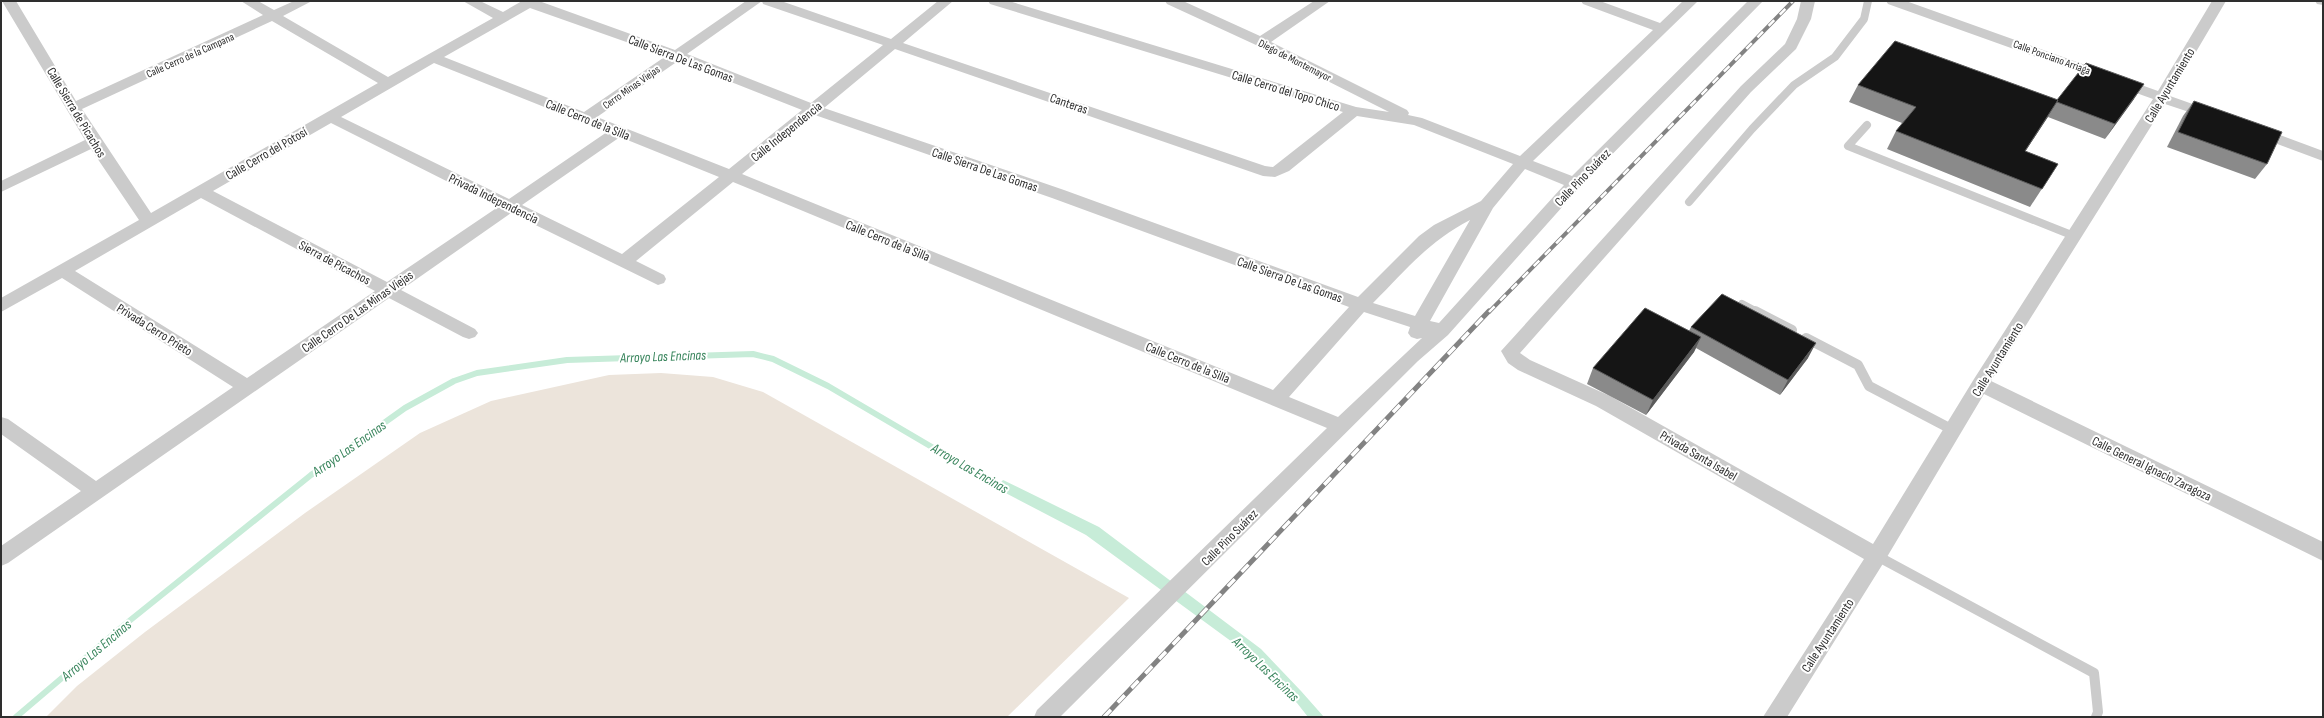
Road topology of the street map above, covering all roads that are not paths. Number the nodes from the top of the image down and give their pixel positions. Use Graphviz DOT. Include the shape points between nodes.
graph roads {
  1 [pos="9,1"];
  2 [pos="248,1"];
  3 [pos="305,1"];
  4 [pos="470,1"];
  5 [pos="755,1"];
  6 [pos="768,1"];
  7 [pos="946,1"];
  8 [pos="995,1"];
  9 [pos="1172,1"];
  10 [pos="1323,1"];
  11 [pos="1588,1"];
  12 [pos="1691,1"];
  13 [pos="1756,1"];
  14 [pos="1808,1"];
  15 [pos="1868,1"];
  16 [pos="1893,1"];
  17 [pos="2219,1"];
  18 [pos="530,2"];
  19 [pos="275,17"];
  20 [pos="504,18"];
  21 [pos="1662,29"];
  22 [pos="1261,42"];
  23 [pos="892,45"];
  24 [pos="676,55"];
  25 [pos="434,58"];
  26 [pos="389,84"];
  27 [pos="2162,97"];
  28 [pos="75,107"];
  29 [pos="813,109"];
  30 [pos="1354,111"];
  31 [pos="330,117"];
  32 [pos="586,118"];
  33 [pos="1417,121"];
  34 [pos="2228,121"];
  35 [pos="1867,125"];
  36 [pos="2243,126"];
  37 [pos="619,132"];
  38 [pos="94,142"];
  39 [pos="2323,156"];
  40 [pos="1522,163"];
  41 [pos="732,176"];
  42 [pos="1574,183"];
  43 [pos="1,187"];
  44 [pos="201,190"];
  45 [pos="1688,202"];
  46 [pos="1488,204"];
  47 [pos="511,206"];
  48 [pos="148,221"];
  49 [pos="2074,236"];
  50 [pos="625,261"];
  51 [pos="63,271"];
  52 [pos="658,279"];
  53 [pos="388,290"];
  54 [pos="1742,304"];
  55 [pos="1362,305"];
  56 [pos="1,306"];
  57 [pos="1420,323"];
  58 [pos="1442,331"];
  59 [pos="469,333"];
  60 [pos="1412,356"];
  61 [pos="1980,384"];
  62 [pos="247,387"];
  63 [pos="1278,398"];
  64 [pos="1,424"];
  65 [pos="1341,426"];
  66 [pos="1953,430"];
  67 [pos="96,491"];
  68 [pos="2323,552"];
  69 [pos="1878,556"];
  70 [pos="1,557"];
  71 [pos="1045,717"];
  72 [pos="1774,717"];
  73 [pos="2096,717"];
  1 -- 28 [label="street, Calle Sierra de Picachos"];
  2 -- 19 [label="street"];
  3 -- 19 [label="street, Calle Cerro de la Campana"];
  4 -- 20 [label="street"];
  5 -- 24 [label="street, Cerro Minas Viejas"];
  6 -- 23 [label="street, Canteras"];
  7 -- 23 [label="street, Calle Independencia"];
  8 -- 30 [label="street, Calle Cerro del Topo Chico"];
  9 -- 22 [label="street, Diego de Montemayor"];
  10 -- 22 [label="street"];
  11 -- 21 [label="street"];
  12 -- 21 [label="street"];
  13 -- 42 [label="street, Calle Pino Suárez"];
  14 -- 69 [label="street, Privada Santa Isabel" via="1804,19 1791,46 1746,89 1510,351 1516,360 1603,401"];
  15 -- 45 [label="lane" via="1864,19 1835,57 1803,77 1785,94"];
  16 -- 27 [label="street, Calle Ponciano Arriaga"];
  17 -- 27 [label="street, Calle Ayuntamiento"];
  18 -- 20 [label="street, Calle Cerro del Potosí"];
  18 -- 24 [label="street, Calle Sierra De Las Gomas"];
  19 -- 26 [label="street"];
  19 -- 28 [label="street, Calle Cerro de la Campana"];
  20 -- 25 [label="street, Calle Cerro del Potosí"];
  21 -- 40 [label="street"];
  22 -- 33 [label="street, Diego de Montemayor"];
  23 -- 29 [label="street, Calle Independencia"];
  23 -- 30 [label="street, Canteras" via="1263,171 1275,172 1284,168"];
  24 -- 29 [label="street, Calle Sierra De Las Gomas"];
  24 -- 32 [label="street, Cerro Minas Viejas"];
  25 -- 26 [label="street, Calle Cerro del Potosí"];
  25 -- 32 [label="street, Calle Cerro de la Silla"];
  26 -- 31 [label="street, Calle Cerro del Potosí"];
  27 -- 34 [label="street, Calle Ponciano Arriaga"];
  27 -- 49 [label="street, Calle Ayuntamiento"];
  28 -- 38 [label="street, Calle Sierra de Picachos"];
  29 -- 41 [label="street, Calle Independencia"];
  29 -- 55 [label="street, Calle Sierra De Las Gomas" via="1058,194"];
  30 -- 33 [label="street, Calle Cerro del Topo Chico"];
  31 -- 44 [label="street, Calle Cerro del Potosí"];
  31 -- 47 [label="street, Privada Independencia"];
  32 -- 37 [label="street, Calle Cerro de la Silla"];
  33 -- 40 [label="street, Calle Cerro del Topo Chico"];
  35 -- 49 [label="lane" via="1848,146"];
  36 -- 39 [label="street"];
  37 -- 41 [label="street, Calle Cerro de la Silla"];
  37 -- 47 [label="street, Calle Cerro De Las Minas Viejas"];
  38 -- 43 [label="street"];
  38 -- 48 [label="street, Calle Sierra de Picachos"];
  40 -- 42 [label="street, Calle Cerro del Topo Chico"];
  40 -- 46 [label="street"];
  41 -- 50 [label="street, Calle Independencia"];
  41 -- 63 [label="street, Calle Cerro de la Silla"];
  42 -- 58 [label="street, Calle Pino Suárez"];
  44 -- 48 [label="street, Calle Cerro del Potosí"];
  44 -- 53 [label="street, Sierra de Picachos"];
  46 -- 55 [label="street" via="1440,229 1426,240"];
  46 -- 57 [label="street"];
  47 -- 50 [label="street, Privada Independencia"];
  47 -- 53 [label="street, Calle Cerro De Las Minas Viejas"];
  48 -- 51 [label="street, Calle Cerro del Potosí"];
  49 -- 61 [label="street, Calle Ayuntamiento"];
  50 -- 52 [label="street, Privada Independencia"];
  51 -- 56 [label="street, Calle Cerro del Potosí"];
  51 -- 62 [label="street, Privada Cerro Prieto"];
  53 -- 59 [label="street, Sierra de Picachos"];
  53 -- 62 [label="street, Calle Cerro De Las Minas Viejas"];
  54 -- 66 [label="lane" via="1858,365 1869,386"];
  55 -- 57 [label="street, Calle Sierra De Las Gomas"];
  55 -- 63 [label="street"];
  57 -- 58 [label="street, Calle Sierra De Las Gomas"];
  57 -- 60 [label="street"];
  58 -- 60 [label="street, Calle Pino Suárez"];
  60 -- 65 [label="street, Calle Pino Suárez"];
  61 -- 66 [label="street, Calle Ayuntamiento"];
  61 -- 68 [label="street, Calle General Ignacio Zaragoza"];
  62 -- 67 [label="street, Calle Cerro De Las Minas Viejas"];
  63 -- 65 [label="street, Calle Cerro de la Silla"];
  64 -- 67 [label="street"];
  65 -- 71 [label="street, Calle Pino Suárez"];
  66 -- 69 [label="street, Calle Ayuntamiento"];
  67 -- 70 [label="street, Calle Cerro De Las Minas Viejas"];
  69 -- 72 [label="street, Calle Ayuntamiento"];
  69 -- 73 [label="lane" via="2094,673 2098,712"];
}
